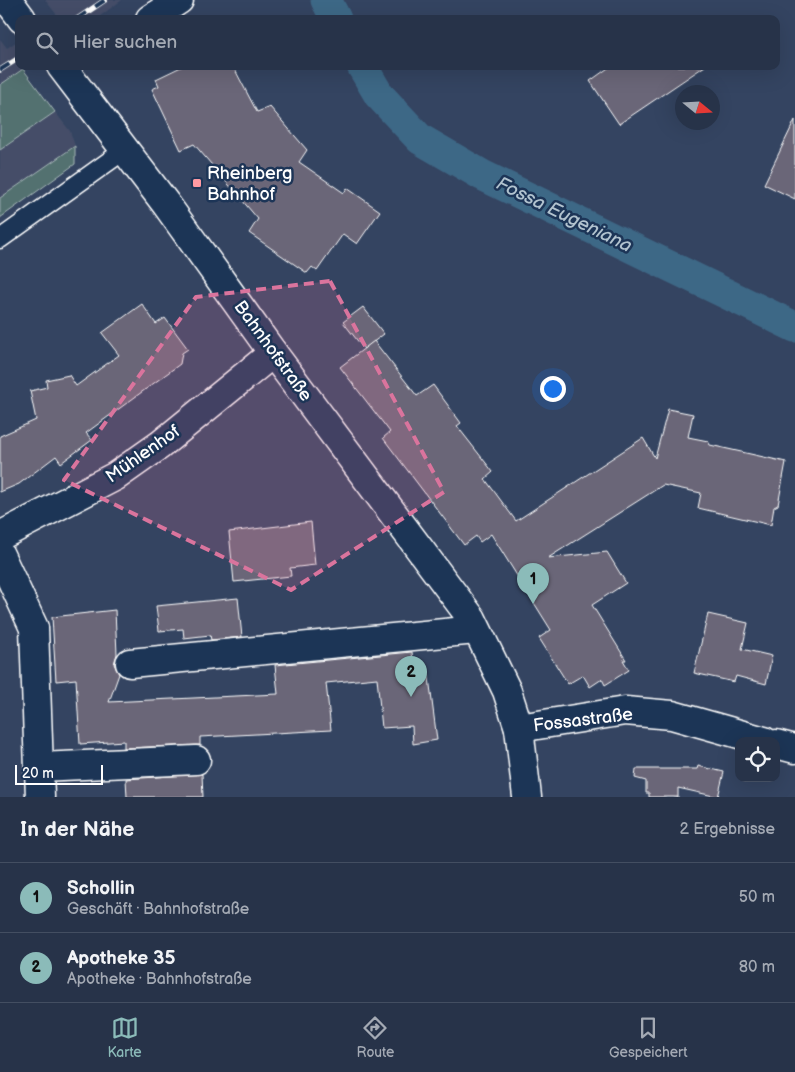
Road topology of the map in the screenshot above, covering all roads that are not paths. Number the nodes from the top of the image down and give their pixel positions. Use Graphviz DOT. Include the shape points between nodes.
graph roads {
  1 [pos="8,0"];
  2 [pos="179,0"];
  3 [pos="19,15"];
  4 [pos="156,15"];
  5 [pos="69,70"];
  6 [pos="126,149"];
  7 [pos="0,240"];
  8 [pos="273,354"];
  9 [pos="0,536"];
  10 [pos="0,555"];
  11 [pos="476,630"];
  12 [pos="130,662"];
  13 [pos="518,728"];
  14 [pos="750,737"];
  15 [pos="780,745"];
  16 [pos="795,749"];
  17 [pos="196,760"];
  18 [pos="38,767"];
  19 [pos="40,797"];
  20 [pos="527,797"];
  1 -- 3 [label="street"];
  2 -- 4 [label="street"];
  5 -- 6 [label="street, Bahnhofstraße"];
  6 -- 7 [label="lane"];
  6 -- 8 [label="street, Bahnhofstraße"];
  8 -- 9 [label="street, Mühlenhof" via="160,445 116,476"];
  8 -- 11 [label="street, Bahnhofstraße" via="472,619"];
  10 -- 18 [label="street" via="34,628"];
  11 -- 12 [label="street"];
  11 -- 13 [label="street, Bahnhofstraße" via="506,691"];
  13 -- 14 [label="street, Fossastraße" via="625,711 672,714"];
  13 -- 20 [label="street, Bahnhofstraße"];
  15 -- 16 [label="street"];
  17 -- 18 [label="street"];
  18 -- 19 [label="street"];
}
